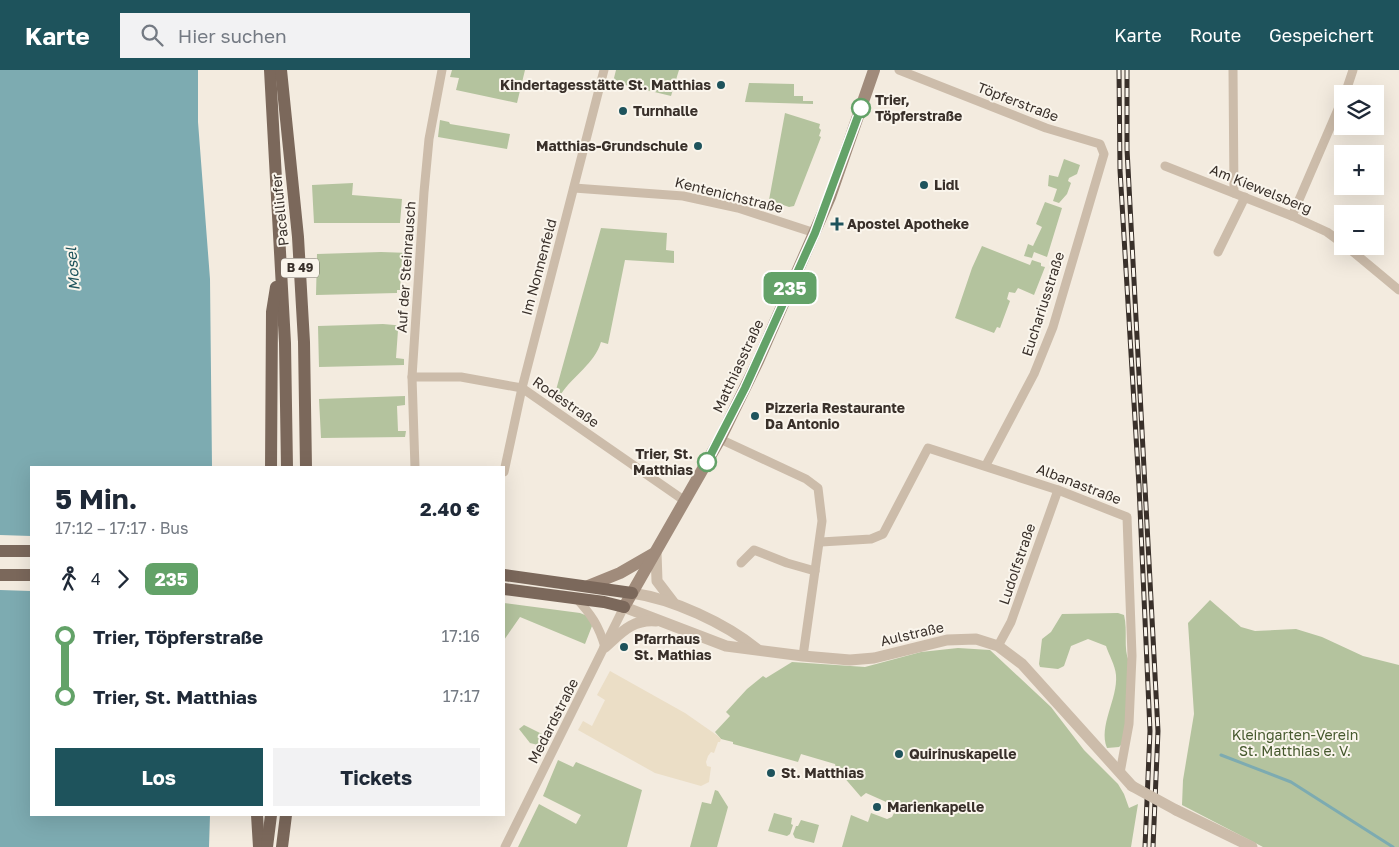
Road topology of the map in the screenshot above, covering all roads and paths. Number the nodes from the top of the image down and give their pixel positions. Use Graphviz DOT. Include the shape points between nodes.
graph roads {
  1 [pos="270,70"];
  2 [pos="281,70"];
  3 [pos="442,70"];
  4 [pos="604,70"];
  5 [pos="874,70"];
  6 [pos="899,70"];
  7 [pos="1233,70"];
  8 [pos="1353,70"];
  9 [pos="1348,85"];
  10 [pos="1334,119"];
  11 [pos="1100,144"];
  12 [pos="1166,166"];
  13 [pos="574,188"];
  14 [pos="1234,193"];
  15 [pos="1245,197"];
  16 [pos="1292,216"];
  17 [pos="815,233"];
  18 [pos="1334,237"];
  19 [pos="1218,252"];
  20 [pos="1357,255"];
  21 [pos="280,265"];
  22 [pos="1399,290"];
  23 [pos="412,377"];
  24 [pos="522,388"];
  25 [pos="720,439"];
  26 [pos="986,465"];
  27 [pos="271,466"];
  28 [pos="287,466"];
  29 [pos="306,466"];
  30 [pos="415,466"];
  31 [pos="505,467"];
  32 [pos="1058,490"];
  33 [pos="684,501"];
  34 [pos="821,542"];
  35 [pos="0,551"];
  36 [pos="30,552"];
  37 [pos="656,552"];
  38 [pos="741,563"];
  39 [pos="815,571"];
  40 [pos="505,574"];
  41 [pos="0,575"];
  42 [pos="30,575"];
  43 [pos="588,586"];
  44 [pos="505,589"];
  45 [pos="632,592"];
  46 [pos="576,598"];
  47 [pos="675,605"];
  48 [pos="624,607"];
  49 [pos="664,621"];
  50 [pos="998,646"];
  51 [pos="605,647"];
  52 [pos="757,649"];
  53 [pos="803,656"];
  54 [pos="1120,774"];
  55 [pos="257,816"];
  56 [pos="271,816"];
  57 [pos="286,816"];
  58 [pos="259,847"];
  59 [pos="268,847"];
  60 [pos="282,847"];
  61 [pos="506,847"];
  62 [pos="1252,847"];
  1 -- 21 [label="main road, Pacelliufer / B 49"];
  2 -- 29 [label="main road, Pacelliufer / B 49" via="298,237"];
  3 -- 23 [label="street, Auf der Steinrausch" via="435,97 426,174"];
  4 -- 13 [label="street, Im Nonnenfeld"];
  5 -- 17 [label="main road, Matthiasstraße"];
  6 -- 11 [label="street, Töpferstraße" via="1046,128"];
  7 -- 14 [label="street"];
  8 -- 9 [label="street"];
  10 -- 16 [label="street"];
  11 -- 26 [label="street, Euchariusstraße" via="1104,154 1053,327 1034,374"];
  12 -- 14 [label="street, Am Kiewelsberg"];
  13 -- 17 [label="street, Kentenichstraße" via="683,196 738,208"];
  13 -- 24 [label="street, Im Nonnenfeld"];
  14 -- 15 [label="street, Am Kiewelsberg"];
  15 -- 16 [label="street, Am Kiewelsberg"];
  15 -- 19 [label="street"];
  16 -- 18 [label="street, Am Kiewelsberg"];
  17 -- 25 [label="main road, Matthiasstraße"];
  20 -- 22 [label="street"];
  21 -- 27 [label="main road" via="272,312"];
  21 -- 28 [label="main road, Pacelliufer / B 49"];
  23 -- 24 [label="street, Rodestraße" via="461,377"];
  23 -- 30 [label="street, Auf der Steinrausch"];
  24 -- 31 [label="street, Im Nonnenfeld"];
  24 -- 33 [label="street, Rodestraße"];
  25 -- 33 [label="main road, Matthiasstraße"];
  25 -- 34 [label="street" via="806,479 818,488"];
  26 -- 32 [label="street, Albanastraße"];
  26 -- 34 [label="street, Albanastraße" via="928,448 883,534 871,539"];
  32 -- 50 [label="street, Ludolfstraße" via="1012,622"];
  32 -- 54 [label="street, Albanastraße" via="1127,517 1132,666 1130,724"];
  33 -- 37 [label="main road, Matthiasstraße"];
  34 -- 39 [label="street"];
  35 -- 36 [label="main road"];
  37 -- 43 [label="main road" via="620,573"];
  37 -- 45 [label="main road, Matthiasstraße"];
  37 -- 47 [label="street" via="657,581"];
  38 -- 39 [label="street" via="754,550"];
  39 -- 53 [label="street"];
  40 -- 43 [label="main road"];
  41 -- 42 [label="main road"];
  43 -- 45 [label="main road"];
  44 -- 46 [label="main road"];
  45 -- 47 [label="street, Aulstraße"];
  45 -- 48 [label="main road, Matthiasstraße"];
  46 -- 48 [label="main road"];
  46 -- 51 [label="street" via="600,628"];
  47 -- 52 [label="street, Aulstraße" via="738,634"];
  48 -- 49 [label="street, Aulstraße"];
  48 -- 51 [label="street, Medardstraße"];
  49 -- 51 [label="street" via="646,620 633,624"];
  49 -- 52 [label="street, Aulstraße" via="726,646"];
  50 -- 53 [label="street, Aulstraße" via="976,639 947,640 874,658 850,660"];
  50 -- 54 [label="street, Aulstraße" via="1022,664"];
  51 -- 61 [label="street, Medardstraße"];
  52 -- 53 [label="street, Aulstraße"];
  54 -- 62 [label="street, Aulstraße, bridge" via="1132,786"];
  55 -- 58 [label="main road"];
  56 -- 59 [label="main road"];
  57 -- 60 [label="main road"];
}
